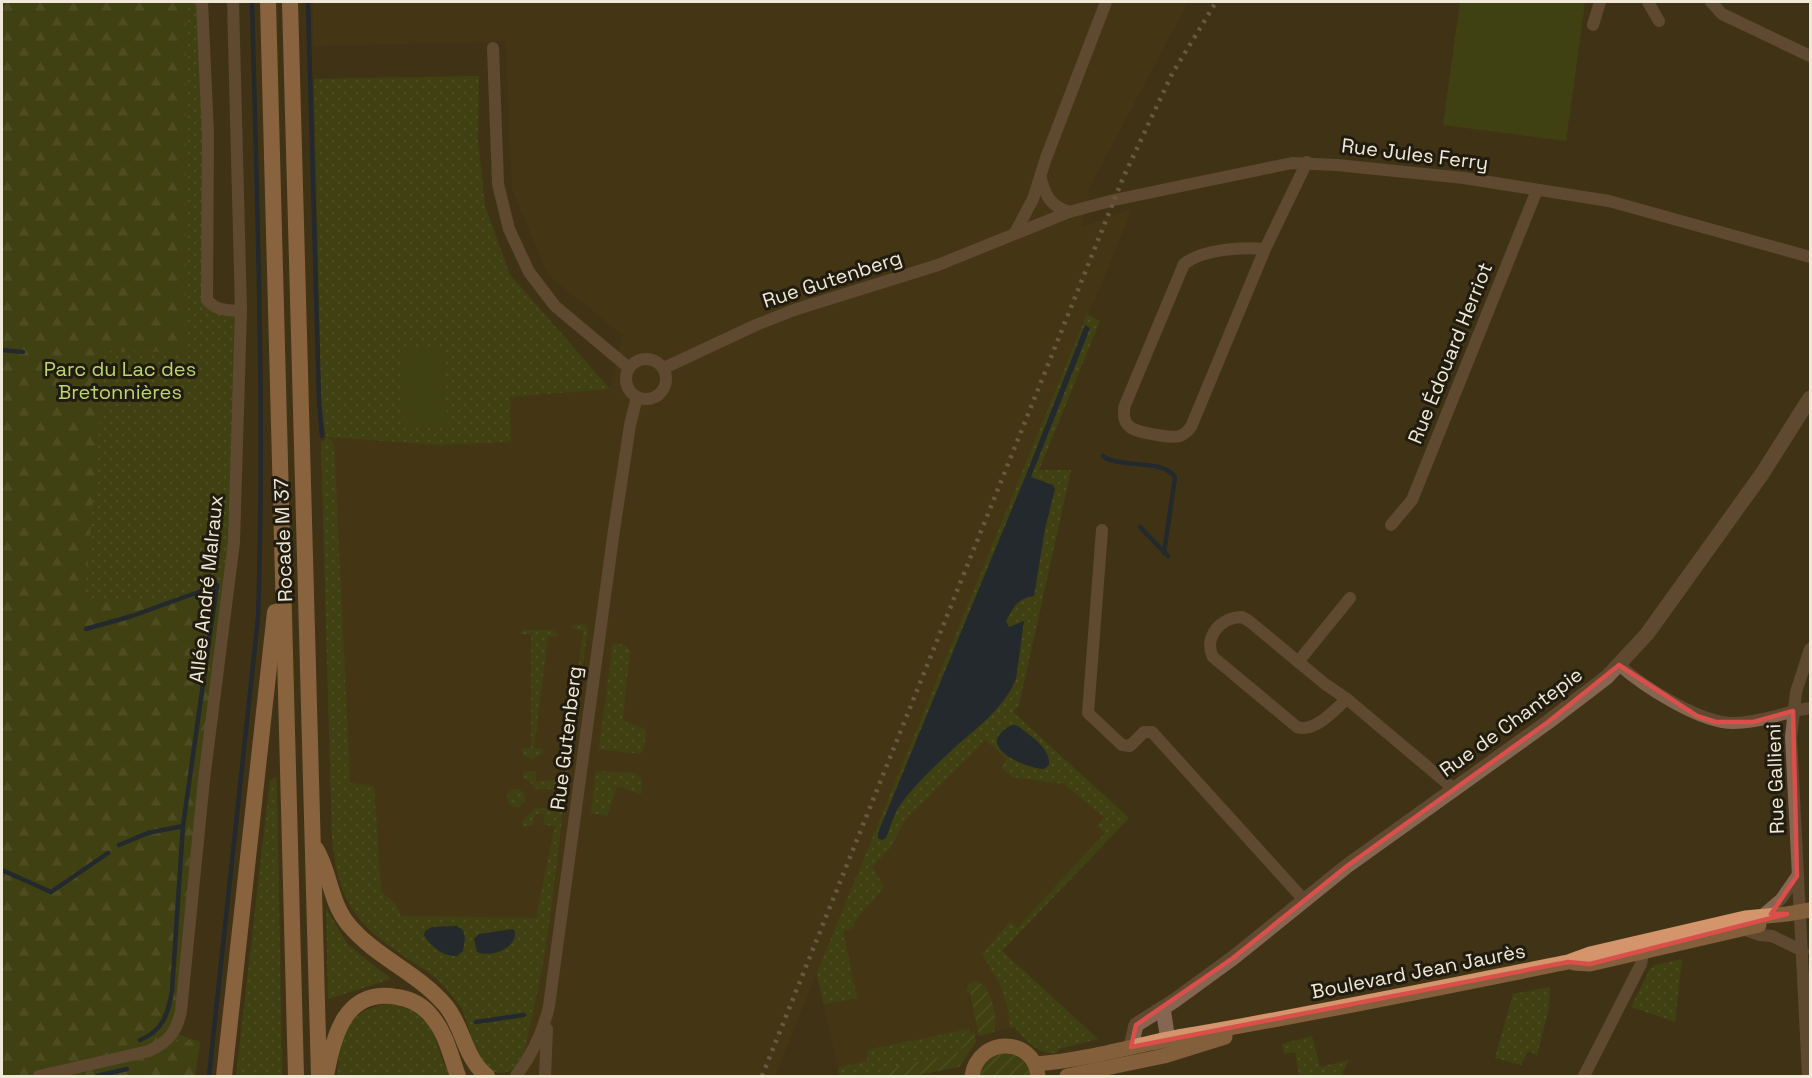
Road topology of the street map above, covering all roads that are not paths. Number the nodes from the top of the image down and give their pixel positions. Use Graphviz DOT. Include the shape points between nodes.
graph roads {
  1 [pos="202,2"];
  2 [pos="233,2"];
  3 [pos="268,2"];
  4 [pos="290,2"];
  5 [pos="1106,2"];
  6 [pos="1600,2"];
  7 [pos="1648,2"];
  8 [pos="1711,2"];
  9 [pos="1659,21"];
  10 [pos="1593,25"];
  11 [pos="493,48"];
  12 [pos="1810,56"];
  13 [pos="1307,162"];
  14 [pos="1041,179"];
  15 [pos="1537,190"];
  16 [pos="1068,213"];
  17 [pos="1015,233"];
  18 [pos="1265,249"];
  19 [pos="1810,257"];
  20 [pos="241,310"];
  21 [pos="629,368"];
  22 [pos="664,368"];
  23 [pos="637,397"];
  24 [pos="1810,398"];
  25 [pos="1391,525"];
  26 [pos="1102,530"];
  27 [pos="282,549"];
  28 [pos="1350,598"];
  29 [pos="1810,649"];
  30 [pos="1298,662"];
  31 [pos="1619,665"];
  32 [pos="1347,699"];
  33 [pos="1810,708"];
  34 [pos="1793,711"];
  35 [pos="1454,789"];
  36 [pos="312,842"];
  37 [pos="1797,876"];
  38 [pos="1304,900"];
  39 [pos="1799,912"];
  40 [pos="1761,916"];
  41 [pos="1743,929"];
  42 [pos="1807,948"];
  43 [pos="1643,953"];
  44 [pos="1568,962"];
  45 [pos="549,1006"];
  46 [pos="1163,1008"];
  47 [pos="1131,1047"];
  48 [pos="1162,1048"];
  49 [pos="1037,1070"];
  50 [pos="970,1076"];
  51 [pos="39,1077"];
  52 [pos="224,1077"];
  53 [pos="296,1077"];
  54 [pos="319,1077"];
  55 [pos="326,1077"];
  56 [pos="458,1077"];
  57 [pos="487,1077"];
  58 [pos="516,1077"];
  59 [pos="545,1077"];
  60 [pos="1067,1077"];
  61 [pos="1584,1077"];
  62 [pos="1808,1077"];
  1 -- 20 [label="street" via="208,134 207,300 221,310"];
  2 -- 20 [label="street, Allée André Malraux"];
  3 -- 27 [label="highway, Rocade M 37"];
  4 -- 36 [label="highway, Rocade M 37"];
  5 -- 14 [label="street"];
  6 -- 10 [label="street"];
  7 -- 9 [label="street"];
  8 -- 12 [label="street" via="1722,15"];
  11 -- 21 [label="street" via="498,184 509,229 529,272 555,306"];
  13 -- 15 [label="street, Rue Jules Ferry" via="1464,178"];
  13 -- 16 [label="street, Rue Jules Ferry" via="1266,167"];
  13 -- 18 [label="street"];
  14 -- 16 [label="street" via="1050,202"];
  14 -- 17 [label="street"];
  15 -- 19 [label="street, Rue Jules Ferry" via="1632,206"];
  15 -- 25 [label="street, Rue Édouard Herriot" via="1412,500"];
  16 -- 17 [label="street, Rue Jules Ferry"];
  17 -- 22 [label="street, Rue Gutenberg" via="938,265 794,310"];
  18 -- 18 [label="street" via="1191,427 1173,437 1131,429 1124,417 1125,405 1184,264 1230,249"];
  20 -- 51 [label="street, Allée André Malraux" via="234,542 182,1011 167,1041 149,1051"];
  21 -- 22 [label="street" via="646,359"];
  21 -- 23 [label="street" via="627,385"];
  22 -- 23 [label="street" via="666,381 661,393 650,399"];
  23 -- 45 [label="street, Rue Gutenberg" via="612,541"];
  24 -- 31 [label="street, Rue de Chantepie" via="1647,634"];
  26 -- 38 [label="street" via="1088,713 1122,745 1130,746 1144,732 1152,732"];
  27 -- 52 [label="highway"];
  27 -- 53 [label="highway, Rocade M 37"];
  28 -- 30 [label="street"];
  29 -- 34 [label="street, Rue Gallieni"];
  30 -- 32 [label="street"];
  30 -- 32 [label="street" via="1242,617 1228,619 1218,627 1209,645 1213,657 1297,728 1317,724"];
  31 -- 34 [label="street" via="1697,716 1716,722 1753,722"];
  31 -- 35 [label="street, Rue de Chantepie"];
  32 -- 35 [label="street"];
  33 -- 34 [label="street"];
  34 -- 37 [label="street, Rue Gallieni"];
  35 -- 38 [label="street, Rue de Chantepie"];
  36 -- 54 [label="highway, Rocade M 37"];
  36 -- 57 [label="highway" via="347,923 369,946 447,1007 470,1058"];
  37 -- 39 [label="street, Rue Gallieni"];
  37 -- 40 [label="street" via="1782,899"];
  38 -- 46 [label="street, Rue de Chantepie"];
  39 -- 40 [label="main road, Boulevard Jean Jaurès"];
  39 -- 41 [label="main road, Boulevard Jean Jaurès"];
  39 -- 42 [label="street, Rue Gallieni"];
  40 -- 44 [label="main road, Boulevard Jean Jaurès"];
  41 -- 42 [label="street"];
  41 -- 43 [label="main road, Boulevard Jean Jaurès"];
  42 -- 62 [label="street, Rue Gallieni"];
  43 -- 44 [label="main road, Boulevard Jean Jaurès" via="1590,964"];
  43 -- 61 [label="street"];
  44 -- 48 [label="main road, Boulevard Jean Jaurès"];
  45 -- 58 [label="street, Rue Gutenberg" via="541,1034"];
  45 -- 59 [label="street"];
  46 -- 47 [label="street, Rue de Chantepie" via="1136,1024"];
  46 -- 48 [label="street" via="1167,1034"];
  47 -- 48 [label="main road, Boulevard Jean Jaurès"];
  47 -- 49 [label="main road, Boulevard Jean Jaurès"];
  48 -- 60 [label="main road, Boulevard Jean Jaurès"];
  49 -- 50 [label="main road" via="1023,1051 995,1047 978,1059"];
  55 -- 56 [label="highway" via="333,1039 349,1011 360,1002 390,996 419,1004 432,1016"];
}
